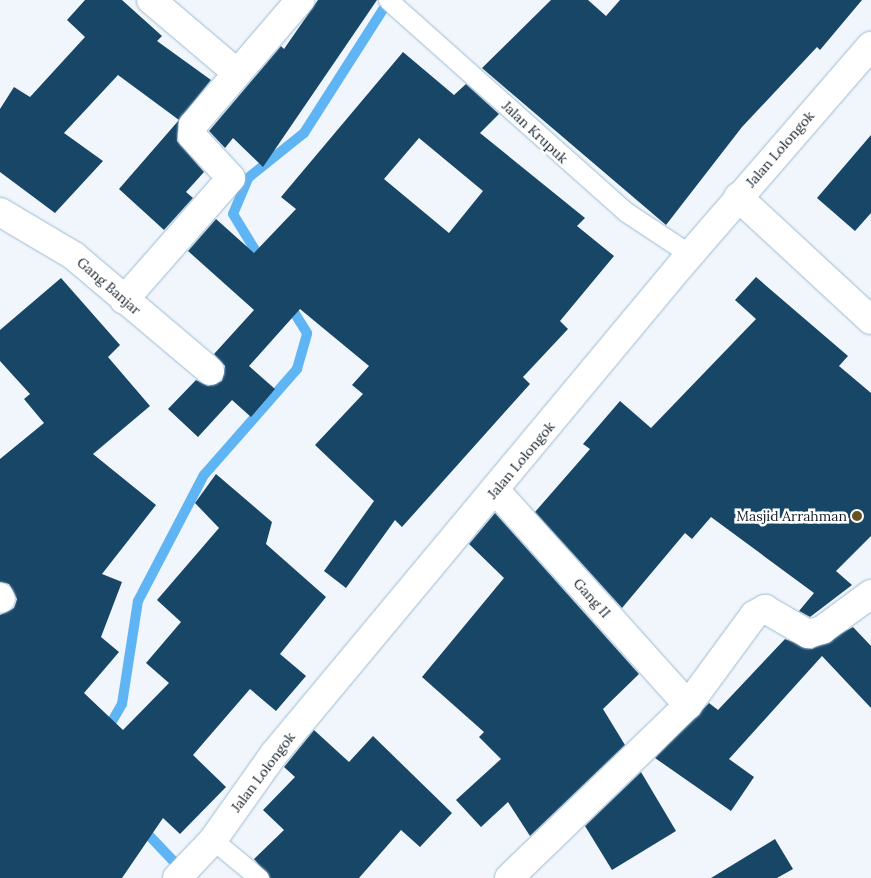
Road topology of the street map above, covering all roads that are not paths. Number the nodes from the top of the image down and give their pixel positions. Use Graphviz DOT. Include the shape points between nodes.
graph roads {
  1 [pos="151,0"];
  2 [pos="300,0"];
  3 [pos="395,6"];
  4 [pos="871,46"];
  5 [pos="237,73"];
  6 [pos="738,197"];
  7 [pos="0,212"];
  8 [pos="691,255"];
  9 [pos="124,300"];
  10 [pos="871,320"];
  11 [pos="210,371"];
  12 [pos="496,491"];
  13 [pos="871,594"];
  14 [pos="688,705"];
  15 [pos="213,840"];
  16 [pos="177,878"];
  17 [pos="259,878"];
  18 [pos="509,878"];
  1 -- 5 [label="street"];
  2 -- 5 [label="street"];
  3 -- 8 [label="lane, Jalan Krupuk" via="626,212"];
  4 -- 6 [label="street, Jalan Lolongok"];
  5 -- 9 [label="street" via="191,132 231,178"];
  6 -- 8 [label="street, Jalan Lolongok"];
  6 -- 10 [label="street"];
  7 -- 9 [label="street, Gang Banjar" via="74,256"];
  8 -- 12 [label="street, Jalan Lolongok"];
  9 -- 11 [label="street, Gang Banjar"];
  12 -- 14 [label="street, Gang II"];
  12 -- 15 [label="street, Jalan Lolongok" via="274,754"];
  13 -- 14 [label="street" via="822,630 808,634 765,609 754,615"];
  14 -- 18 [label="street"];
  15 -- 16 [label="street, Jalan Lolongok"];
  15 -- 17 [label="lane"];
}
